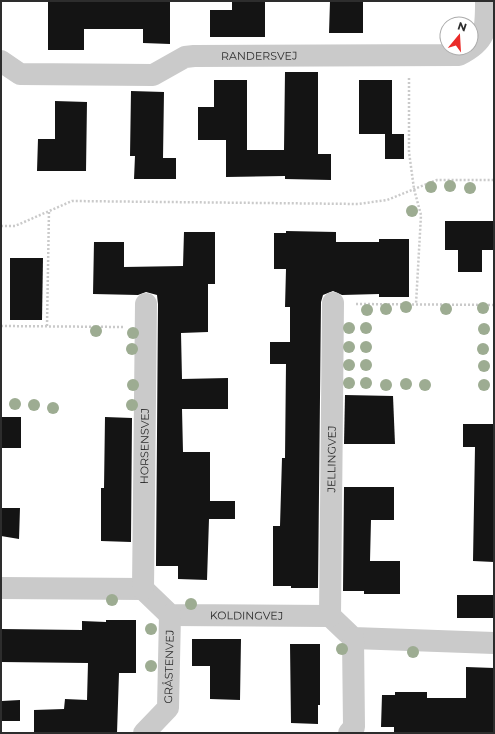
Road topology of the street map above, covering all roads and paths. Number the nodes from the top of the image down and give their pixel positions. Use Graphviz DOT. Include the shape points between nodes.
graph roads {
  1 [pos="486,1"];
  2 [pos="409,56"];
  3 [pos="1,61"];
  4 [pos="494,180"];
  5 [pos="414,189"];
  6 [pos="49,210"];
  7 [pos="1,226"];
  8 [pos="333,303"];
  9 [pos="146,304"];
  10 [pos="416,304"];
  11 [pos="494,305"];
  12 [pos="1,326"];
  13 [pos="47,326"];
  14 [pos="146,327"];
  15 [pos="1,588"];
  16 [pos="144,589"];
  17 [pos="170,615"];
  18 [pos="330,616"];
  19 [pos="353,638"];
  20 [pos="494,643"];
  21 [pos="144,733"];
  22 [pos="349,733"];
  1 -- 2 [label="street, RANDERSVEJ" via="486,25 474,48 459,55"];
  2 -- 3 [label="street, RANDERSVEJ" via="194,56 185,57 153,75 20,74"];
  2 -- 5 [label="path" via="409,152"];
  4 -- 5 [label="path" via="436,180"];
  5 -- 6 [label="path" via="387,200 358,204 72,202"];
  5 -- 10 [label="path" via="421,215"];
  6 -- 7 [label="path" via="15,226"];
  6 -- 13 [label="path"];
  8 -- 10 [label="path"];
  8 -- 18 [label="street, JELLINGVEJ"];
  9 -- 14 [label="street, HORSENSVEJ"];
  10 -- 11 [label="path"];
  12 -- 13 [label="path"];
  13 -- 14 [label="path"];
  14 -- 16 [label="street, HORSENSVEJ"];
  15 -- 16 [label="street"];
  16 -- 17 [label="street"];
  17 -- 18 [label="street, KOLDINGVEJ"];
  17 -- 21 [label="street, GRÅSTENVEJ" via="168,708"];
  18 -- 19 [label="street"];
  19 -- 20 [label="street"];
  19 -- 22 [label="street" via="354,727"];
}
